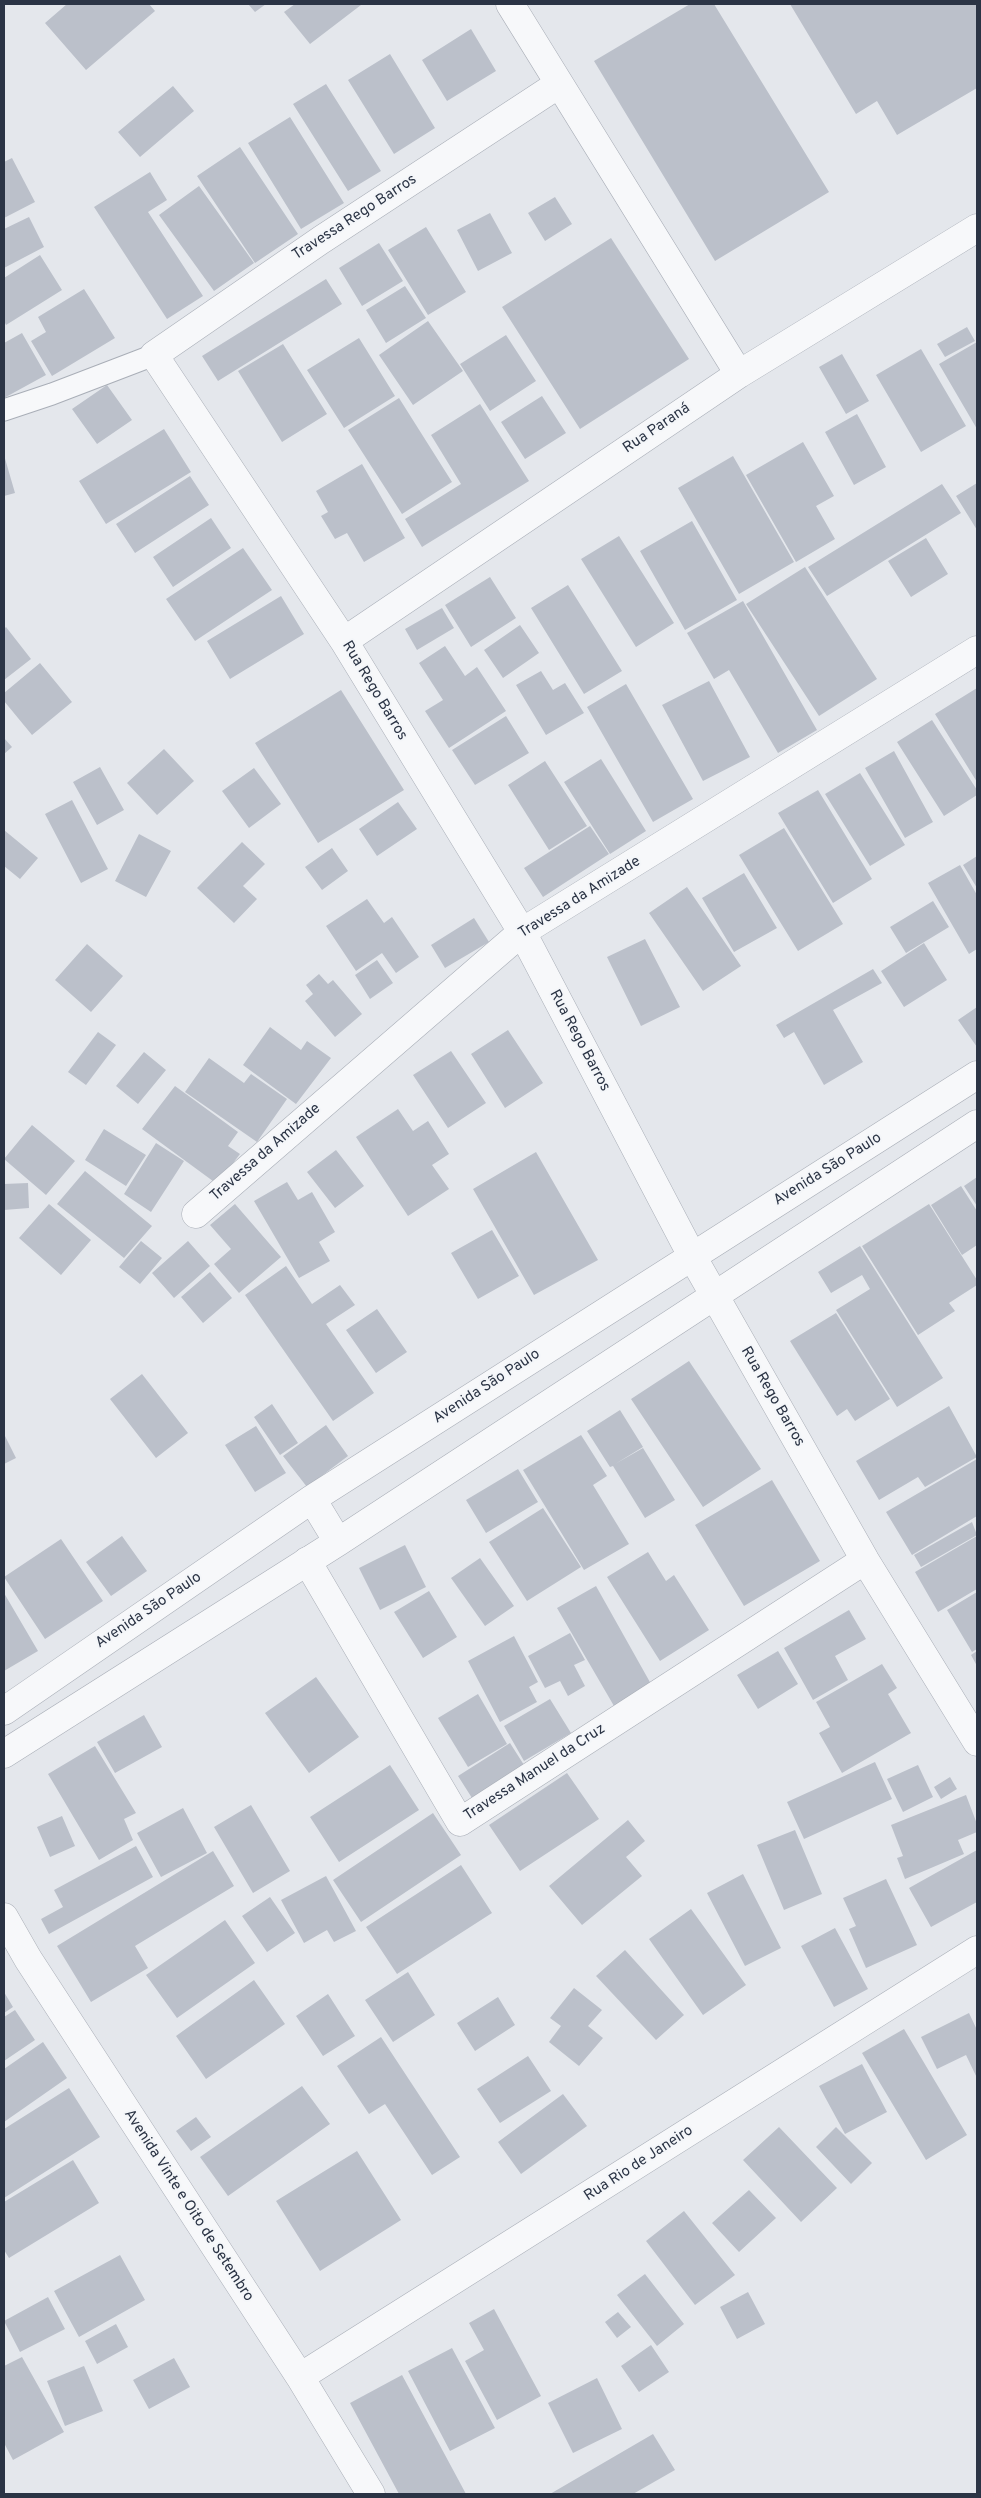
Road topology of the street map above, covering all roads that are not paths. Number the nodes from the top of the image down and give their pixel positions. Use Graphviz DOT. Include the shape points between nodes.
graph roads {
  1 [pos="510,4"];
  2 [pos="559,84"];
  3 [pos="977,228"];
  4 [pos="154,355"];
  5 [pos="739,374"];
  6 [pos="4,410"];
  7 [pos="344,640"];
  8 [pos="977,650"];
  9 [pos="522,932"];
  10 [pos="977,1075"];
  11 [pos="977,1124"];
  12 [pos="196,1214"];
  13 [pos="692,1256"];
  14 [pos="715,1296"];
  15 [pos="312,1500"];
  16 [pos="338,1542"];
  17 [pos="865,1560"];
  18 [pos="307,1561"];
  19 [pos="4,1711"];
  20 [pos="977,1742"];
  21 [pos="4,1754"];
  22 [pos="4,1917"];
  23 [pos="977,1950"];
  24 [pos="300,2377"];
  25 [pos="372,2494"];
  1 -- 2 [label="street"];
  2 -- 4 [label="street, Travessa Rego Barros" via="321,240"];
  2 -- 5 [label="street"];
  3 -- 5 [label="street, Rua Paraná"];
  4 -- 6 [label="lane"];
  4 -- 7 [label="street, Rua Rego Barros"];
  5 -- 7 [label="street, Rua Paraná"];
  7 -- 9 [label="street, Rua Rego Barros"];
  8 -- 9 [label="street, Travessa da Amizade"];
  9 -- 12 [label="street, Travessa da Amizade"];
  9 -- 13 [label="street, Rua Rego Barros"];
  10 -- 13 [label="street, Avenida São Paulo"];
  11 -- 14 [label="street"];
  13 -- 14 [label="street, Rua Rego Barros"];
  13 -- 15 [label="street, Avenida São Paulo"];
  14 -- 16 [label="street"];
  14 -- 17 [label="street, Rua Rego Barros"];
  15 -- 16 [label="street"];
  15 -- 19 [label="street, Avenida São Paulo"];
  16 -- 18 [label="street"];
  17 -- 18 [label="street, Travessa Manuel da Cruz" via="460,1822"];
  17 -- 20 [label="street, Rua Rego Barros"];
  18 -- 21 [label="street"];
  22 -- 24 [label="street, Avenida Vinte e Oito de Setembro" via="33,1967"];
  23 -- 24 [label="street, Rua Rio de Janeiro"];
  24 -- 25 [label="street, Avenida Vinte e Oito de Setembro"];
}
